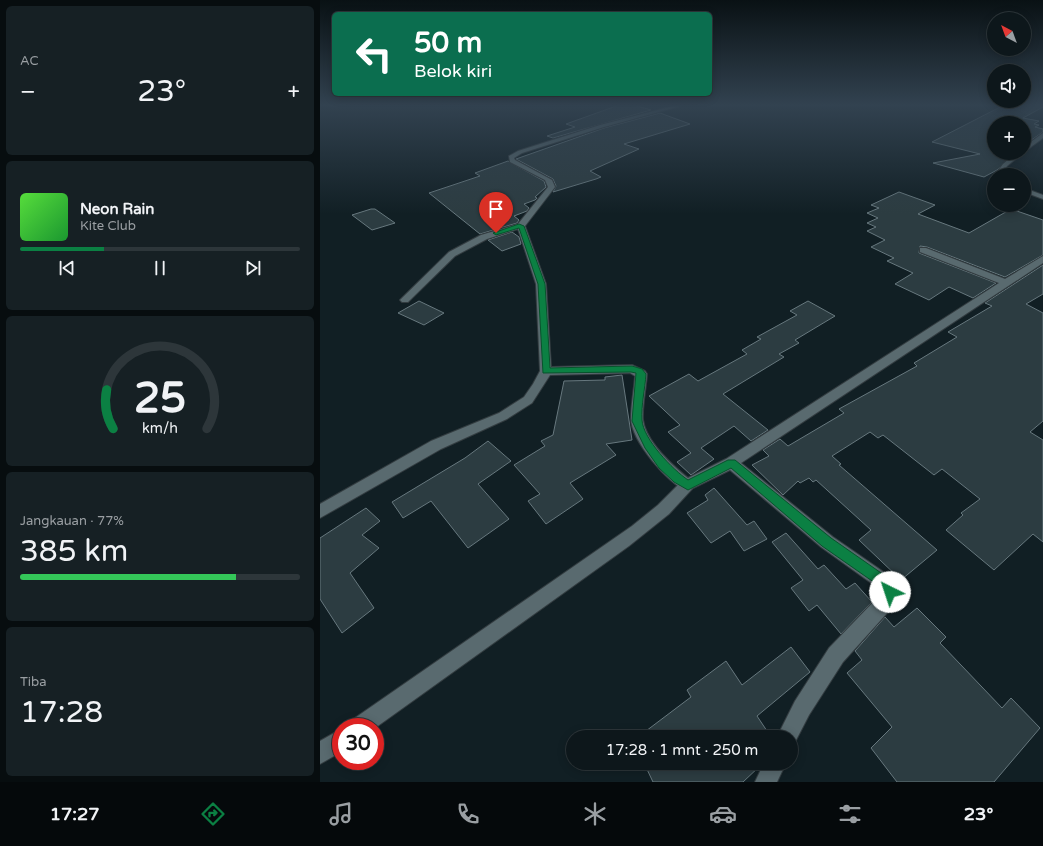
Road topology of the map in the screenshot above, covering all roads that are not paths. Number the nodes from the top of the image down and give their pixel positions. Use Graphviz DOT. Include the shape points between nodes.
graph roads {
  1 [pos="553,141"];
  2 [pos="1012,160"];
  3 [pos="1003,168"];
  4 [pos="521,226"];
  5 [pos="923,250"];
  6 [pos="1043,259"];
  7 [pos="1006,283"];
  8 [pos="405,300"];
  9 [pos="546,371"];
  10 [pos="731,463"];
  11 [pos="688,485"];
  12 [pos="320,512"];
  13 [pos="372,718"];
  14 [pos="791,730"];
  15 [pos="332,746"];
  16 [pos="320,754"];
  17 [pos="772,770"];
  18 [pos="766,782"];
  1 -- 4 [label="street" via="511,157 512,161 547,179 551,184 551,190"];
  2 -- 3 [label="street"];
  4 -- 8 [label="street" via="484,237 452,254"];
  4 -- 9 [label="street" via="541,284"];
  5 -- 7 [label="street"];
  6 -- 7 [label="street"];
  7 -- 10 [label="street"];
  9 -- 11 [label="street" via="639,371 641,374 637,421 648,446 663,465"];
  9 -- 12 [label="street" via="528,400 503,416 436,445"];
  10 -- 11 [label="street"];
  10 -- 14 [label="street" via="827,542 880,579 890,591 891,596 836,655 802,708"];
  11 -- 13 [label="street" via="674,501 635,533"];
  15 -- 16 [label="street"];
  17 -- 18 [label="street"];
}
